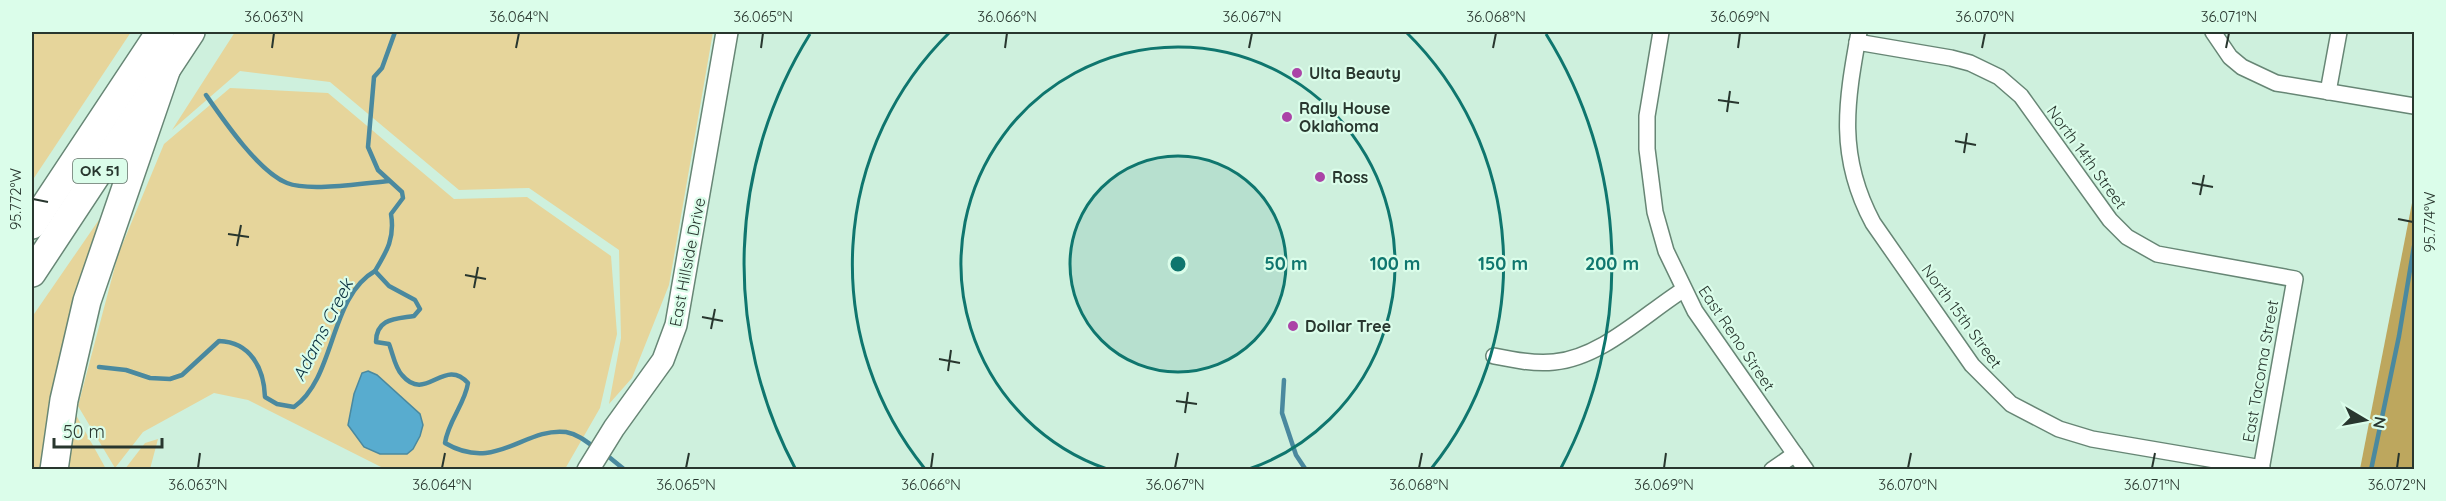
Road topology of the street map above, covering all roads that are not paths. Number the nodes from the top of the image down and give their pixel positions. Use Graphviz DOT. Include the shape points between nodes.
graph roads {
  1 [pos="160,32"];
  2 [pos="191,32"];
  3 [pos="728,32"];
  4 [pos="1661,32"];
  5 [pos="2212,32"];
  6 [pos="2339,32"];
  7 [pos="1858,37"];
  8 [pos="167,68"];
  9 [pos="2328,92"];
  10 [pos="2415,106"];
  11 [pos="32,225"];
  12 [pos="32,273"];
  13 [pos="2295,279"];
  14 [pos="1683,290"];
  15 [pos="1494,356"];
  16 [pos="1795,454"];
  17 [pos="2261,469"];
  18 [pos="54,470"];
  19 [pos="588,470"];
  20 [pos="1772,470"];
  21 [pos="1806,470"];
  1 -- 11 [label="highway, OK 51"];
  2 -- 8 [label="highway, OK 51"];
  3 -- 19 [label="street, East Hillside Drive" via="676,325 663,360"];
  4 -- 14 [label="street, East Reno Street" via="1647,116 1648,170 1660,234"];
  5 -- 9 [label="street" via="2242,68 2276,83"];
  6 -- 9 [label="street"];
  7 -- 13 [label="street, North 14th Street" via="1970,63 1999,77 2020,96 2110,220 2146,249 2180,260"];
  7 -- 17 [label="street, North 15th Street" via="1847,139 1862,203 1972,365 2011,404 2046,424 2074,434"];
  8 -- 12 [label="highway, OK 51"];
  8 -- 18 [label="highway" via="87,301 64,400"];
  9 -- 10 [label="street"];
  13 -- 17 [label="street, East Tacoma Street"];
  14 -- 15 [label="street" via="1607,342 1576,358 1553,363"];
  14 -- 16 [label="street, East Reno Street"];
  16 -- 20 [label="street"];
  16 -- 21 [label="street, East Reno Street"];
}
